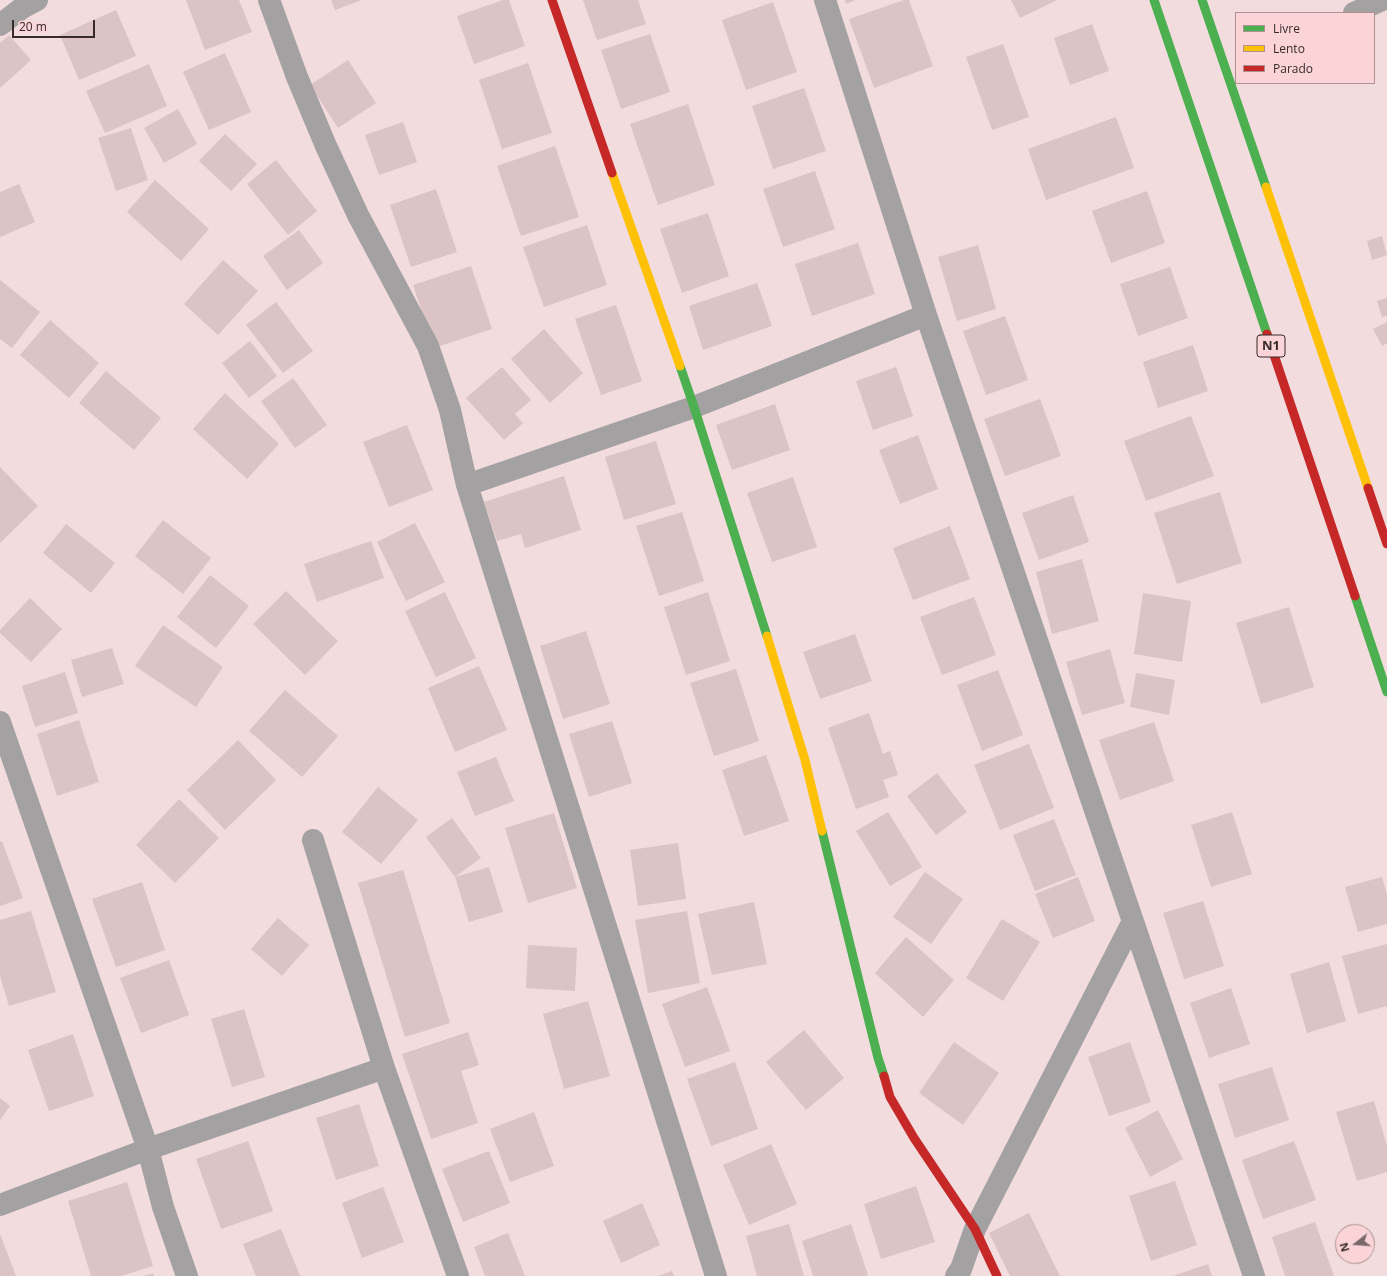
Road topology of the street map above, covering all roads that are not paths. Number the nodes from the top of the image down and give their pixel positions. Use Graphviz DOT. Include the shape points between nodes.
graph roads {
  1 [pos="37,0"];
  2 [pos="269,0"];
  3 [pos="552,0"];
  4 [pos="825,0"];
  5 [pos="1154,0"];
  6 [pos="1202,0"];
  7 [pos="1382,0"];
  8 [pos="1356,12"];
  9 [pos="0,25"];
  10 [pos="1232,71"];
  11 [pos="1236,84"];
  12 [pos="926,315"];
  13 [pos="694,407"];
  14 [pos="468,485"];
  15 [pos="1387,544"];
  16 [pos="1387,692"];
  17 [pos="0,722"];
  18 [pos="313,840"];
  19 [pos="1133,921"];
  20 [pos="384,1068"];
  21 [pos="148,1149"];
  22 [pos="0,1205"];
  23 [pos="975,1229"];
  24 [pos="186,1276"];
  25 [pos="458,1276"];
  26 [pos="716,1276"];
  27 [pos="956,1276"];
  28 [pos="997,1276"];
  29 [pos="1254,1276"];
  1 -- 9 [label="street"];
  2 -- 14 [label="street" via="326,146 358,215 428,346 450,410"];
  3 -- 13 [label="street"];
  4 -- 12 [label="street"];
  5 -- 16 [label="street, N1"];
  6 -- 10 [label="street"];
  7 -- 8 [label="street"];
  11 -- 15 [label="street"];
  12 -- 13 [label="street"];
  12 -- 19 [label="street"];
  13 -- 14 [label="street"];
  13 -- 23 [label="street" via="805,760 878,1058 890,1097 914,1138"];
  14 -- 26 [label="street"];
  17 -- 21 [label="street"];
  18 -- 20 [label="street"];
  19 -- 23 [label="street"];
  19 -- 29 [label="street"];
  20 -- 21 [label="street"];
  20 -- 25 [label="street"];
  21 -- 22 [label="street"];
  21 -- 24 [label="street"];
  23 -- 27 [label="street" via="961,1269"];
  23 -- 28 [label="street"];
}
